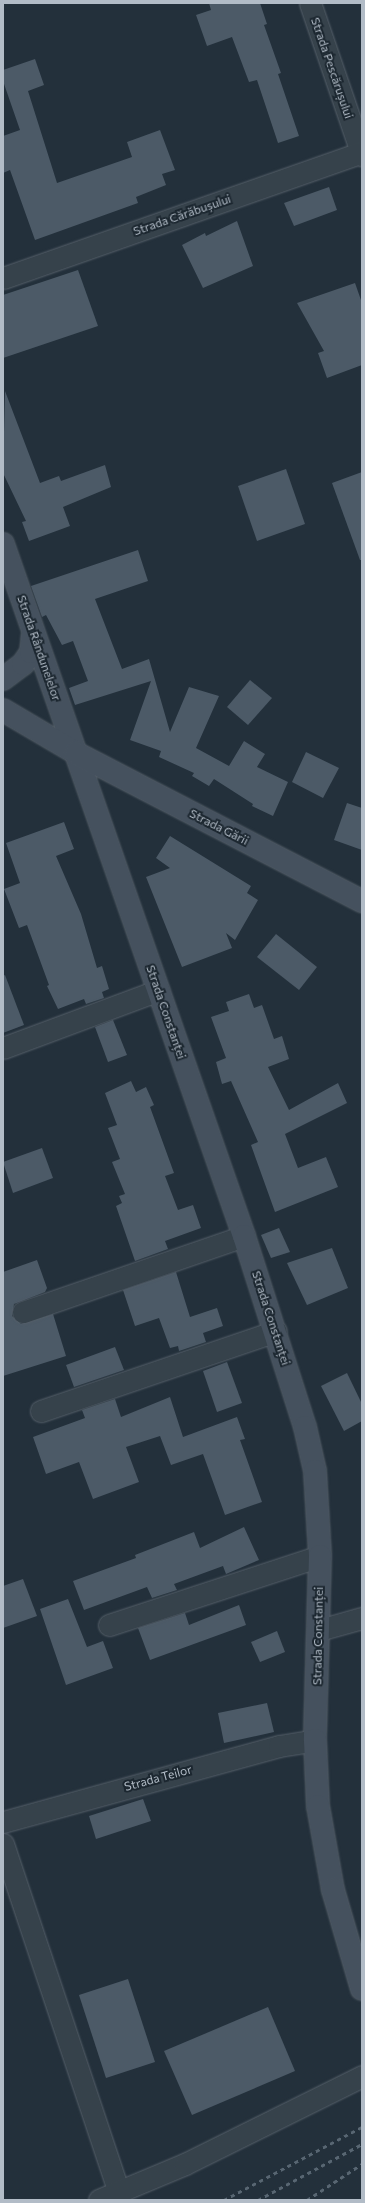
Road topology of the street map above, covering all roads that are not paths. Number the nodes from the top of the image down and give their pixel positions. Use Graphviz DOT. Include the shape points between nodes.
graph roads {
  1 [pos="310,3"];
  2 [pos="362,153"];
  3 [pos="3,278"];
  4 [pos="3,544"];
  5 [pos="33,632"];
  6 [pos="3,679"];
  7 [pos="3,710"];
  8 [pos="76,753"];
  9 [pos="362,901"];
  10 [pos="159,990"];
  11 [pos="3,1048"];
  12 [pos="244,1236"];
  13 [pos="23,1312"];
  14 [pos="276,1330"];
  15 [pos="41,1411"];
  16 [pos="320,1556"];
  17 [pos="362,1618"];
  18 [pos="109,1626"];
  19 [pos="319,1630"];
  20 [pos="315,1740"];
  21 [pos="3,1822"];
  22 [pos="3,1844"];
  23 [pos="362,1989"];
  24 [pos="362,2076"];
  25 [pos="119,2193"];
  26 [pos="100,2200"];
  1 -- 2 [label="street, Strada Pescărușului"];
  2 -- 3 [label="street, Strada Cărăbușului"];
  4 -- 5 [label="street, Strada Rândunelelor"];
  5 -- 6 [label="street" via="31,652 23,664"];
  5 -- 8 [label="street, Strada Rândunelelor"];
  7 -- 8 [label="street"];
  8 -- 9 [label="street, Strada Gării"];
  8 -- 10 [label="street, Strada Constanței"];
  10 -- 11 [label="street"];
  10 -- 12 [label="street, Strada Constanței"];
  12 -- 13 [label="street"];
  12 -- 14 [label="street, Strada Constanței"];
  14 -- 15 [label="street"];
  14 -- 16 [label="street, Strada Constanței" via="305,1427 315,1471"];
  16 -- 18 [label="street"];
  16 -- 19 [label="street, Strada Constanței"];
  17 -- 19 [label="street"];
  19 -- 20 [label="street, Strada Constanței"];
  20 -- 21 [label="street, Strada Teilor" via="279,1746"];
  20 -- 23 [label="street, Strada Constanței" via="318,1806 325,1853 348,1948"];
  22 -- 25 [label="street"];
  24 -- 25 [label="street" via="185,2164"];
  25 -- 26 [label="street"];
}
